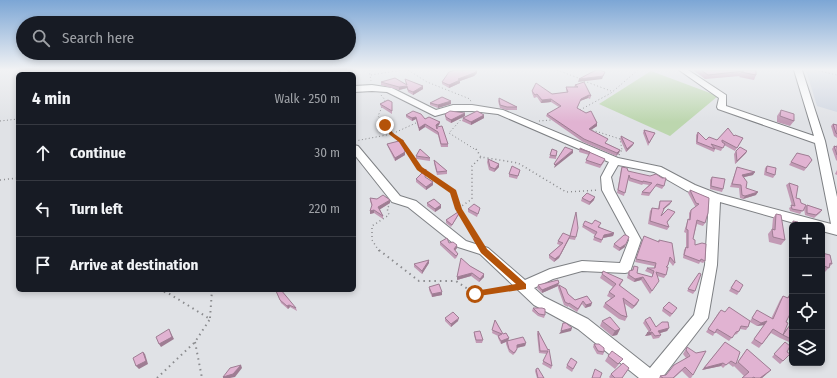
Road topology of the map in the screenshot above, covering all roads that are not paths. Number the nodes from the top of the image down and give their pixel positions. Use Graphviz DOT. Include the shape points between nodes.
graph roads {
  1 [pos="709,88"];
  2 [pos="803,88"];
  3 [pos="356,89"];
  4 [pos="820,141"];
  5 [pos="356,150"];
  6 [pos="615,161"];
  7 [pos="715,197"];
  8 [pos="806,222"];
  9 [pos="837,225"];
  10 [pos="825,227"];
  11 [pos="837,231"];
  12 [pos="524,286"];
  13 [pos="651,378"];
  1 -- 4 [label="street" via="723,97 721,107"];
  2 -- 4 [label="street"];
  3 -- 6 [label="street" via="389,90 435,113 453,108 500,112"];
  4 -- 9 [label="street"];
  5 -- 12 [label="street" via="396,199 412,204 462,244 484,251"];
  6 -- 7 [label="street" via="657,170 690,188"];
  6 -- 12 [label="street" via="606,177 608,190 635,240 625,268 582,266 550,274"];
  7 -- 8 [label="street"];
  7 -- 13 [label="street" via="711,265 701,318"];
  10 -- 11 [label="street"];
  12 -- 13 [label="street" via="539,301 583,324 604,339"];
}
